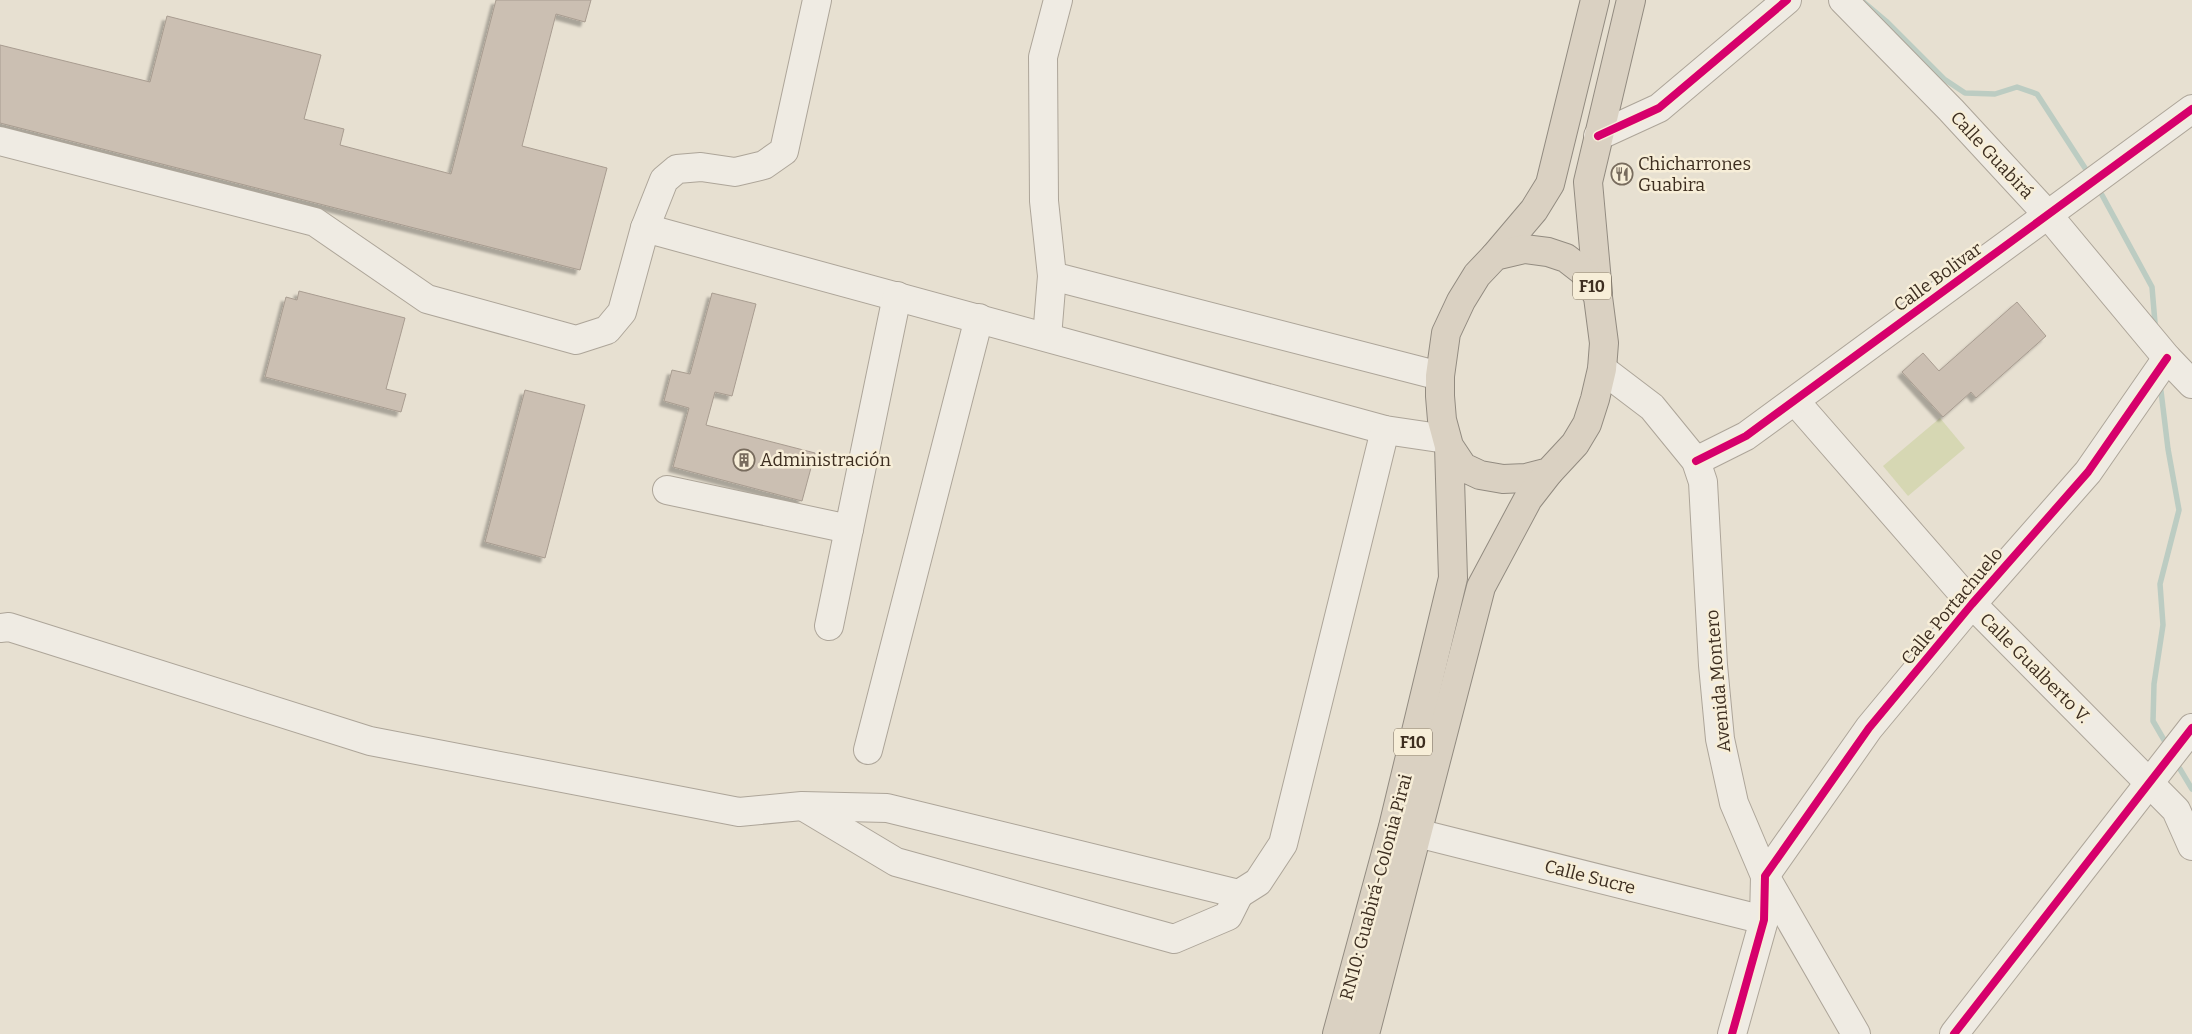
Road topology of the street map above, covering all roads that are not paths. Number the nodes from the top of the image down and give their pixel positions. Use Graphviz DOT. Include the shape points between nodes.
graph roads {
  1 [pos="817,0"];
  2 [pos="1058,0"];
  3 [pos="1595,0"];
  4 [pos="1631,0"];
  5 [pos="1787,0"];
  6 [pos="1843,0"];
  7 [pos="2192,109"];
  8 [pos="1598,136"];
  9 [pos="0,141"];
  10 [pos="2048,215"];
  11 [pos="645,228"];
  12 [pos="1495,256"];
  13 [pos="1052,276"];
  14 [pos="898,296"];
  15 [pos="1598,298"];
  16 [pos="979,318"];
  17 [pos="1047,337"];
  18 [pos="2167,358"];
  19 [pos="1602,369"];
  20 [pos="1440,376"];
  21 [pos="2192,384"];
  22 [pos="1795,401"];
  23 [pos="1386,430"];
  24 [pos="1448,443"];
  25 [pos="1696,462"];
  26 [pos="1550,472"];
  27 [pos="667,490"];
  28 [pos="850,529"];
  29 [pos="1972,604"];
  30 [pos="829,626"];
  31 [pos="0,628"];
  32 [pos="2192,728"];
  33 [pos="868,750"];
  34 [pos="2150,784"];
  35 [pos="802,806"];
  36 [pos="1417,833"];
  37 [pos="2192,846"];
  38 [pos="1765,876"];
  39 [pos="1239,894"];
  40 [pos="1764,920"];
  41 [pos="1337,1034"];
  42 [pos="1365,1034"];
  43 [pos="1732,1034"];
  44 [pos="1856,1034"];
  45 [pos="1954,1034"];
  1 -- 11 [label="street" via="784,151 764,165 735,172 701,167 676,169 664,180"];
  2 -- 13 [label="street" via="1043,57 1044,201"];
  3 -- 12 [label="highway, F10" via="1550,184 1534,210"];
  4 -- 8 [label="highway, F10"];
  5 -- 8 [label="street" via="1659,108"];
  6 -- 10 [label="street, Calle Guabirá"];
  7 -- 10 [label="street, Calle Bolivar"];
  8 -- 15 [label="highway, F10" via="1588,182"];
  9 -- 11 [label="street" via="315,222 427,299 576,340 607,330 622,312"];
  10 -- 18 [label="street, Calle Guabirá"];
  10 -- 22 [label="street, Calle Bolivar"];
  11 -- 14 [label="street"];
  12 -- 15 [label="highway, F10" via="1524,249 1566,258 1584,272"];
  12 -- 20 [label="highway, F10" via="1477,275 1446,333"];
  13 -- 17 [label="street"];
  13 -- 20 [label="street"];
  14 -- 16 [label="street"];
  14 -- 28 [label="street"];
  15 -- 19 [label="highway, F10" via="1604,343"];
  16 -- 17 [label="street"];
  16 -- 33 [label="street"];
  17 -- 23 [label="street"];
  18 -- 21 [label="street, Calle Guabirá"];
  18 -- 29 [label="street, Calle Portachuelo" via="2088,472"];
  19 -- 25 [label="street, Avenida Montero" via="1652,407"];
  19 -- 26 [label="highway, F10" via="1587,424 1575,444"];
  20 -- 24 [label="highway, F10" via="1442,420"];
  22 -- 25 [label="street, Calle Bolivar" via="1746,436"];
  22 -- 29 [label="street, Calle Gualberto V."];
  23 -- 24 [label="street"];
  23 -- 39 [label="street" via="1283,844 1258,882"];
  24 -- 26 [label="highway, F10" via="1463,467 1480,475 1503,479"];
  24 -- 41 [label="highway, RN10: Guabirá-Colonia Pirai / F10" via="1453,578 1393,827"];
  25 -- 38 [label="street, Avenida Montero" via="1703,482 1720,738 1734,803"];
  26 -- 36 [label="highway, RN10: Guabirá-Colonia Pirai / F10" via="1528,499 1481,587"];
  27 -- 28 [label="street"];
  28 -- 30 [label="street"];
  29 -- 34 [label="street, Calle Gualberto V."];
  29 -- 38 [label="street, Calle Portachuelo" via="1869,728"];
  31 -- 35 [label="street" via="9,627 370,741 739,812"];
  32 -- 34 [label="street"];
  34 -- 37 [label="street, Calle Gualberto V." via="2176,810"];
  34 -- 45 [label="street"];
  35 -- 39 [label="street" via="887,808"];
  35 -- 39 [label="street" via="896,862 1174,939 1228,916"];
  36 -- 40 [label="street, Calle Sucre"];
  36 -- 42 [label="highway, RN10: Guabirá-Colonia Pirai / F10"];
  38 -- 40 [label="street"];
  38 -- 44 [label="street, Avenida Montero"];
  40 -- 43 [label="street"];
}
